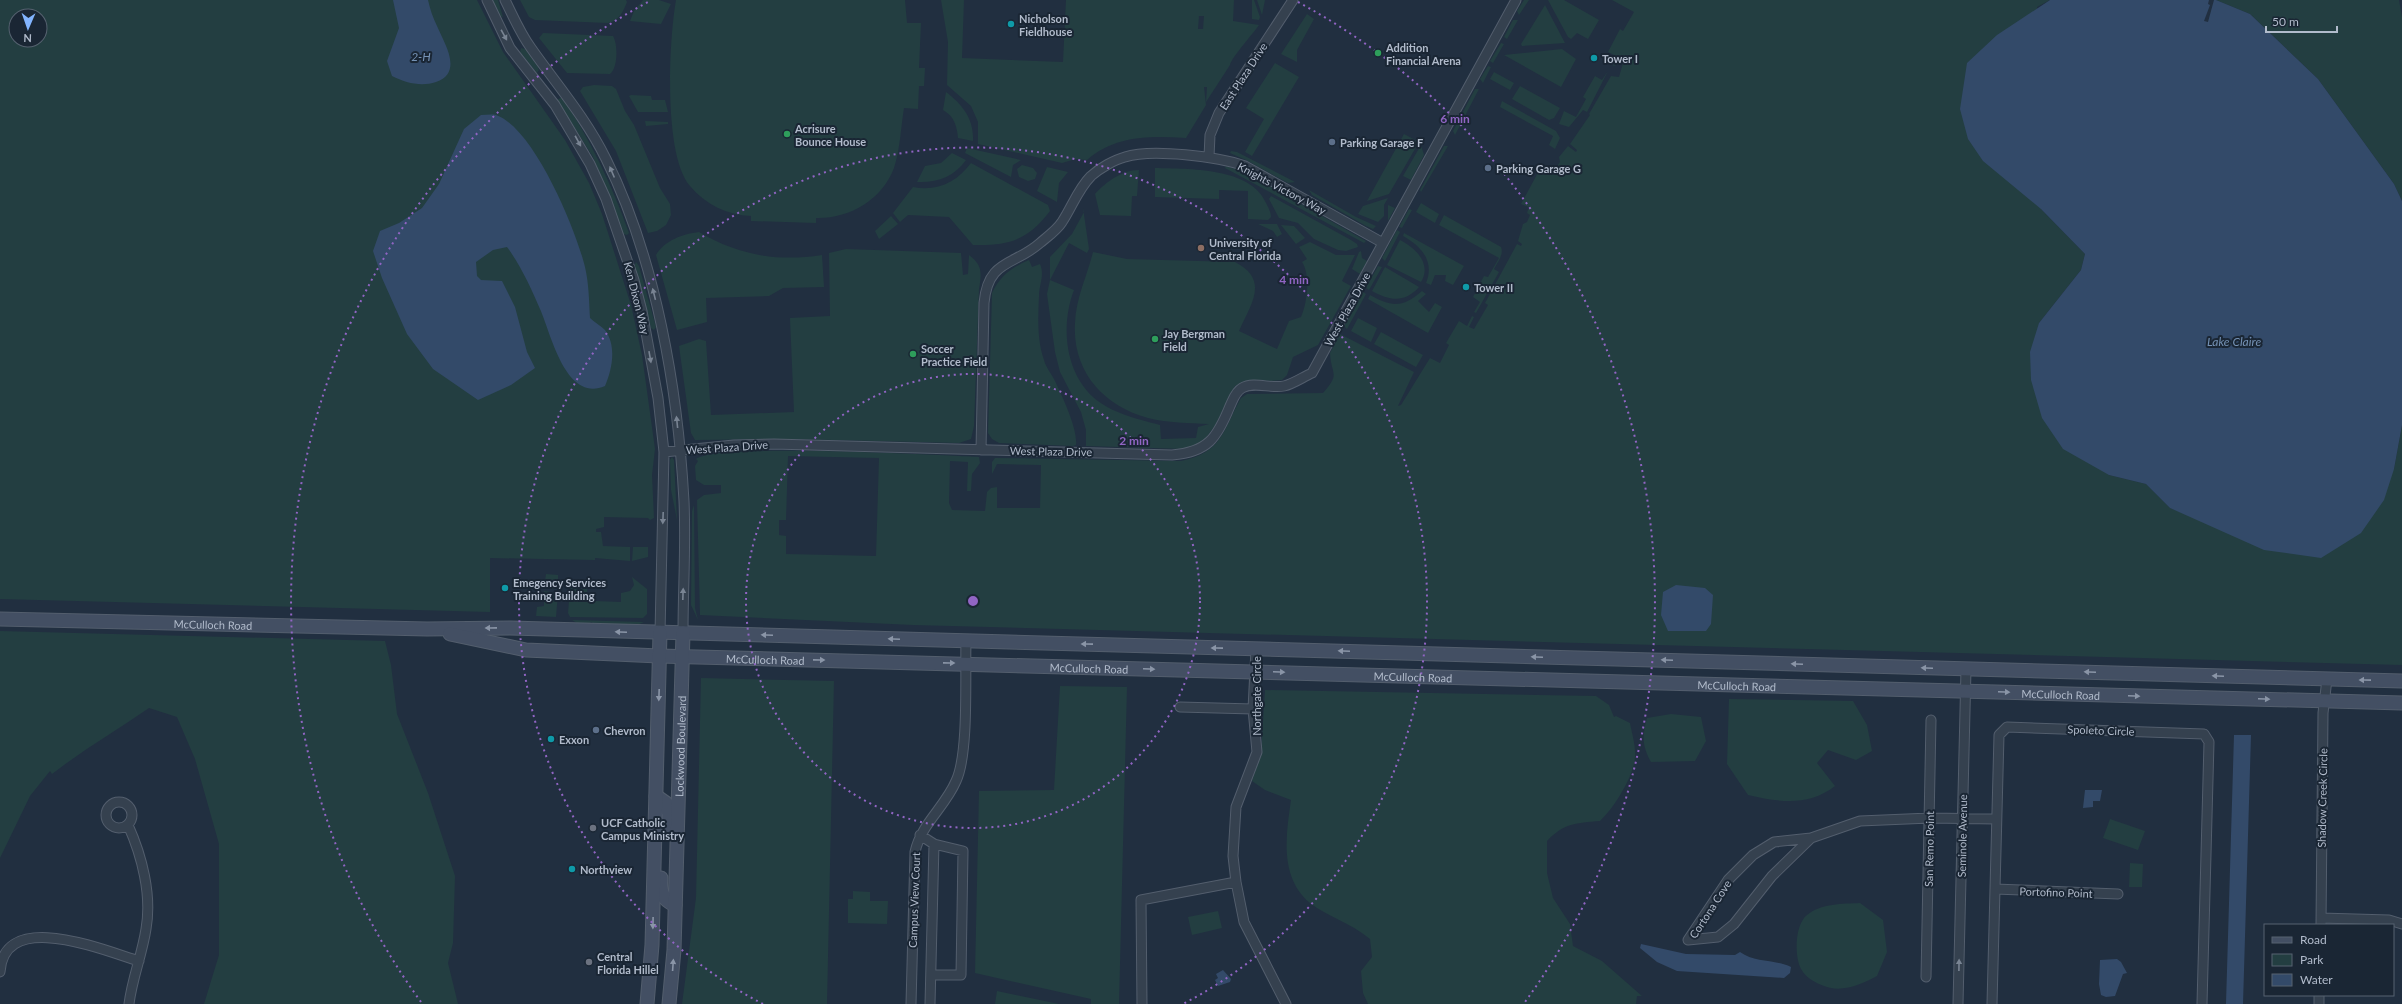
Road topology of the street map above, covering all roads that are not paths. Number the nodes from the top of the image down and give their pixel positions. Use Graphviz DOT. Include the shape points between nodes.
graph roads {
  1 [pos="487,0"];
  2 [pos="505,0"];
  3 [pos="1294,0"];
  4 [pos="1516,0"];
  5 [pos="1208,157"];
  6 [pos="1383,243"];
  7 [pos="680,450"];
  8 [pos="981,450"];
  9 [pos="664,452"];
  10 [pos="0,619"];
  11 [pos="510,628"];
  12 [pos="427,629"];
  13 [pos="660,633"];
  14 [pos="683,633"];
  15 [pos="966,641"];
  16 [pos="1256,649"];
  17 [pos="526,650"];
  18 [pos="659,656"];
  19 [pos="682,657"];
  20 [pos="965,664"];
  21 [pos="1966,669"];
  22 [pos="1255,672"];
  23 [pos="2327,679"];
  24 [pos="2402,681"];
  25 [pos="1966,691"];
  26 [pos="2323,701"];
  27 [pos="2402,703"];
  28 [pos="1180,707"];
  29 [pos="1254,709"];
  30 [pos="1931,720"];
  31 [pos="656,796"];
  32 [pos="1930,818"];
  33 [pos="1962,818"];
  34 [pos="1996,819"];
  35 [pos="655,822"];
  36 [pos="128,825"];
  37 [pos="920,835"];
  38 [pos="1810,838"];
  39 [pos="934,844"];
  40 [pos="676,878"];
  41 [pos="1236,882"];
  42 [pos="1995,889"];
  43 [pos="2118,894"];
  44 [pos="675,905"];
  45 [pos="2321,921"];
  46 [pos="2402,924"];
  47 [pos="140,962"];
  48 [pos="0,972"];
  49 [pos="931,975"];
  50 [pos="1926,977"];
  51 [pos="129,1004"];
  52 [pos="647,1004"];
  53 [pos="669,1004"];
  54 [pos="911,1004"];
  55 [pos="930,1004"];
  56 [pos="1142,1004"];
  57 [pos="1286,1004"];
  58 [pos="1958,1004"];
  59 [pos="1992,1004"];
  60 [pos="2202,1004"];
  1 -- 9 [label="street, Ken Dixon Way, one-way" via="510,48 573,132 606,199 642,310 658,398"];
  7 -- 2 [label="street, Ken Dixon Way, one-way" via="674,395 654,294 622,196 592,132 570,98 530,46"];
  3 -- 5 [label="street, East Plaza Drive" via="1219,113 1210,135"];
  4 -- 6 [label="street, West Plaza Drive"];
  5 -- 6 [label="street, Knights Victory Way" via="1245,166"];
  5 -- 8 [label="street, Knights Victory Way" via="1150,153 1126,156 1107,165 1092,176 1061,224 1029,252 998,269 986,290"];
  6 -- 8 [label="street, West Plaza Drive" via="1312,373 1284,386 1252,385 1242,388 1234,396 1221,429 1203,448 1190,453 1172,455"];
  7 -- 8 [label="street, West Plaza Drive" via="774,444"];
  7 -- 9 [label="street, West Plaza Drive"];
  14 -- 7 [label="street, Ken Dixon Way, one-way" via="685,547"];
  9 -- 13 [label="street, Ken Dixon Way, one-way"];
  10 -- 12 [label="main road, McCulloch Road"];
  11 -- 12 [label="main road, McCulloch Road, one-way"];
  13 -- 11 [label="main road, McCulloch Road, one-way"];
  11 -- 17 [label="main road"];
  12 -- 17 [label="main road, McCulloch Road"];
  13 -- 14 [label="main road, McCulloch Road"];
  13 -- 18 [label="main road, Lockwood Boulevard"];
  15 -- 14 [label="main road, McCulloch Road, one-way"];
  14 -- 19 [label="main road, Lockwood Boulevard"];
  16 -- 15 [label="main road, McCulloch Road, one-way"];
  15 -- 20 [label="street, Campus View Court"];
  21 -- 16 [label="main road, McCulloch Road, one-way"];
  16 -- 22 [label="street, Northgate Circle"];
  17 -- 18 [label="main road, McCulloch Road"];
  18 -- 19 [label="main road, McCulloch Road"];
  18 -- 31 [label="main road, Lockwood Boulevard, one-way"];
  19 -- 20 [label="main road, McCulloch Road, one-way"];
  19 -- 40 [label="main road, Lockwood Boulevard"];
  20 -- 22 [label="main road, McCulloch Road, one-way"];
  20 -- 37 [label="street, Campus View Court" via="961,767 952,789"];
  23 -- 21 [label="main road, McCulloch Road, one-way"];
  21 -- 25 [label="street, Seminole Avenue"];
  22 -- 25 [label="main road, McCulloch Road, one-way"];
  22 -- 29 [label="street, Northgate Circle"];
  24 -- 23 [label="main road, McCulloch Road, one-way"];
  23 -- 26 [label="street, Shadow Creek Circle"];
  25 -- 26 [label="main road, McCulloch Road, one-way"];
  25 -- 33 [label="street, Seminole Avenue"];
  26 -- 27 [label="main road, McCulloch Road"];
  26 -- 45 [label="street, Shadow Creek Circle"];
  28 -- 29 [label="street"];
  29 -- 41 [label="street, Northgate Circle" via="1257,752 1236,807 1233,856"];
  30 -- 32 [label="street, San Remo Point"];
  31 -- 35 [label="main road, Lockwood Boulevard"];
  31 -- 40 [label="main road" via="666,803 669,814 668,862"];
  32 -- 33 [label="street, Cortona Cove"];
  32 -- 38 [label="street, Cortona Cove" via="1860,821"];
  32 -- 50 [label="street, San Remo Point"];
  33 -- 34 [label="street, Cortona Cove"];
  58 -- 33 [label="street, Seminole Avenue, one-way"];
  34 -- 42 [label="street, Spoleto Circle"];
  34 -- 60 [label="street, Spoleto Circle" via="1999,735 2007,727 2204,734 2209,742"];
  35 -- 44 [label="main road" via="662,834 660,890 669,903"];
  35 -- 52 [label="main road, Lockwood Boulevard, one-way" via="652,945"];
  36 -- 47 [label="street" via="142,867 148,898 147,928"];
  37 -- 39 [label="street"];
  37 -- 54 [label="street, Campus View Court" via="915,852"];
  38 -- 38 [label="street, Cortona Cove" via="1772,876 1734,924 1718,937 1688,940 1728,880 1753,855 1774,842"];
  39 -- 49 [label="street"];
  39 -- 49 [label="street" via="963,851 961,975"];
  40 -- 44 [label="main road, Lockwood Boulevard"];
  41 -- 56 [label="street" via="1141,900"];
  41 -- 57 [label="street, Northgate Circle" via="1244,922"];
  42 -- 43 [label="street, Portofino Point"];
  42 -- 59 [label="street, Spoleto Circle"];
  53 -- 44 [label="main road, Lockwood Boulevard, one-way"];
  45 -- 46 [label="street, Shadow Creek Circle" via="2388,920"];
  47 -- 48 [label="street" via="78,942 47,936 11,947 1,959"];
  47 -- 51 [label="street" via="131,988"];
  49 -- 55 [label="street"];
}
